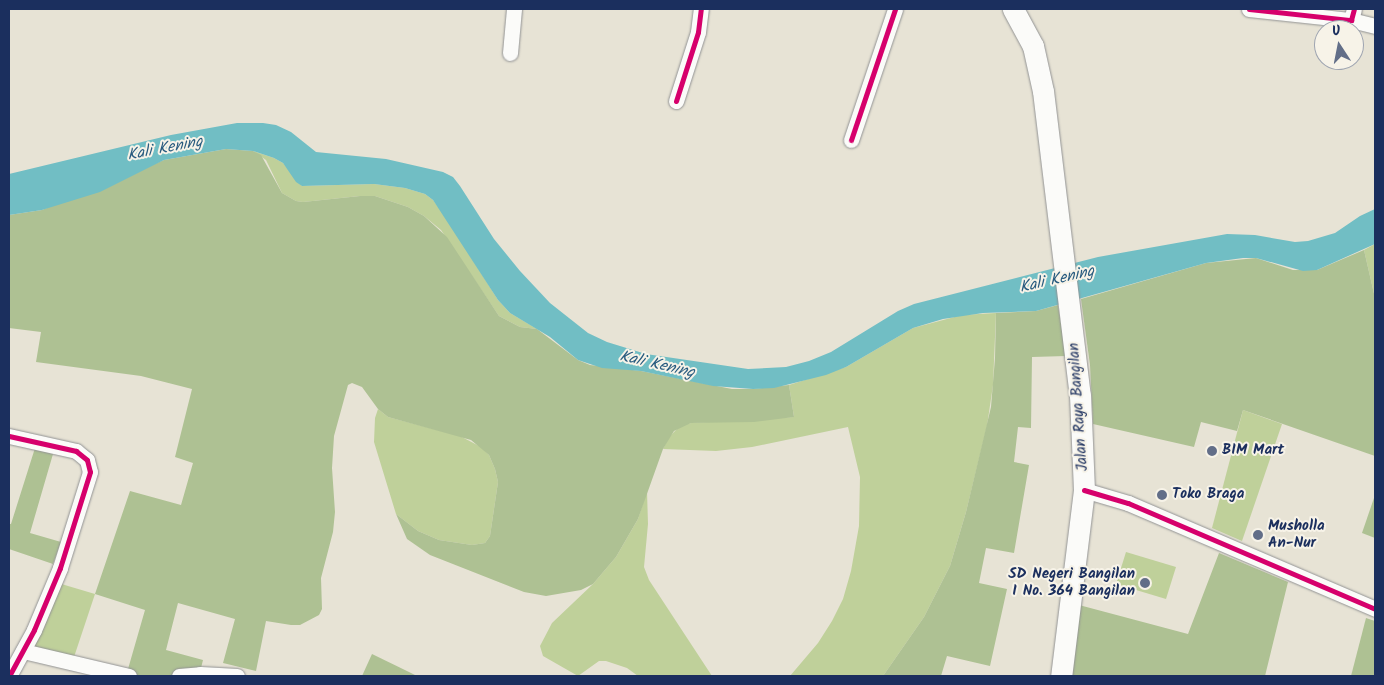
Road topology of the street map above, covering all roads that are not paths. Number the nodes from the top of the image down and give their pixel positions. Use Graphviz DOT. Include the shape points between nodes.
graph roads {
  1 [pos="514,9"];
  2 [pos="701,9"];
  3 [pos="895,9"];
  4 [pos="1013,9"];
  5 [pos="1249,9"];
  6 [pos="1352,15"];
  7 [pos="1375,26"];
  8 [pos="510,53"];
  9 [pos="676,101"];
  10 [pos="851,140"];
  11 [pos="9,436"];
  12 [pos="1084,490"];
  13 [pos="1375,609"];
  14 [pos="23,651"];
  15 [pos="9,676"];
  16 [pos="128,676"];
  17 [pos="179,676"];
  18 [pos="236,676"];
  19 [pos="1061,676"];
  1 -- 8 [label="street"];
  2 -- 9 [label="street" via="698,32"];
  3 -- 10 [label="street"];
  4 -- 12 [label="main road, Jalan Raya Bangilan" via="1033,46 1043,91 1073,317"];
  5 -- 6 [label="street"];
  6 -- 7 [label="street"];
  11 -- 14 [label="street" via="76,451 87,460 90,472 60,568"];
  12 -- 13 [label="street" via="1128,503"];
  12 -- 19 [label="main road, Jalan Raya Bangilan"];
  14 -- 15 [label="street"];
  14 -- 16 [label="street"];
  17 -- 18 [label="street"];
}
